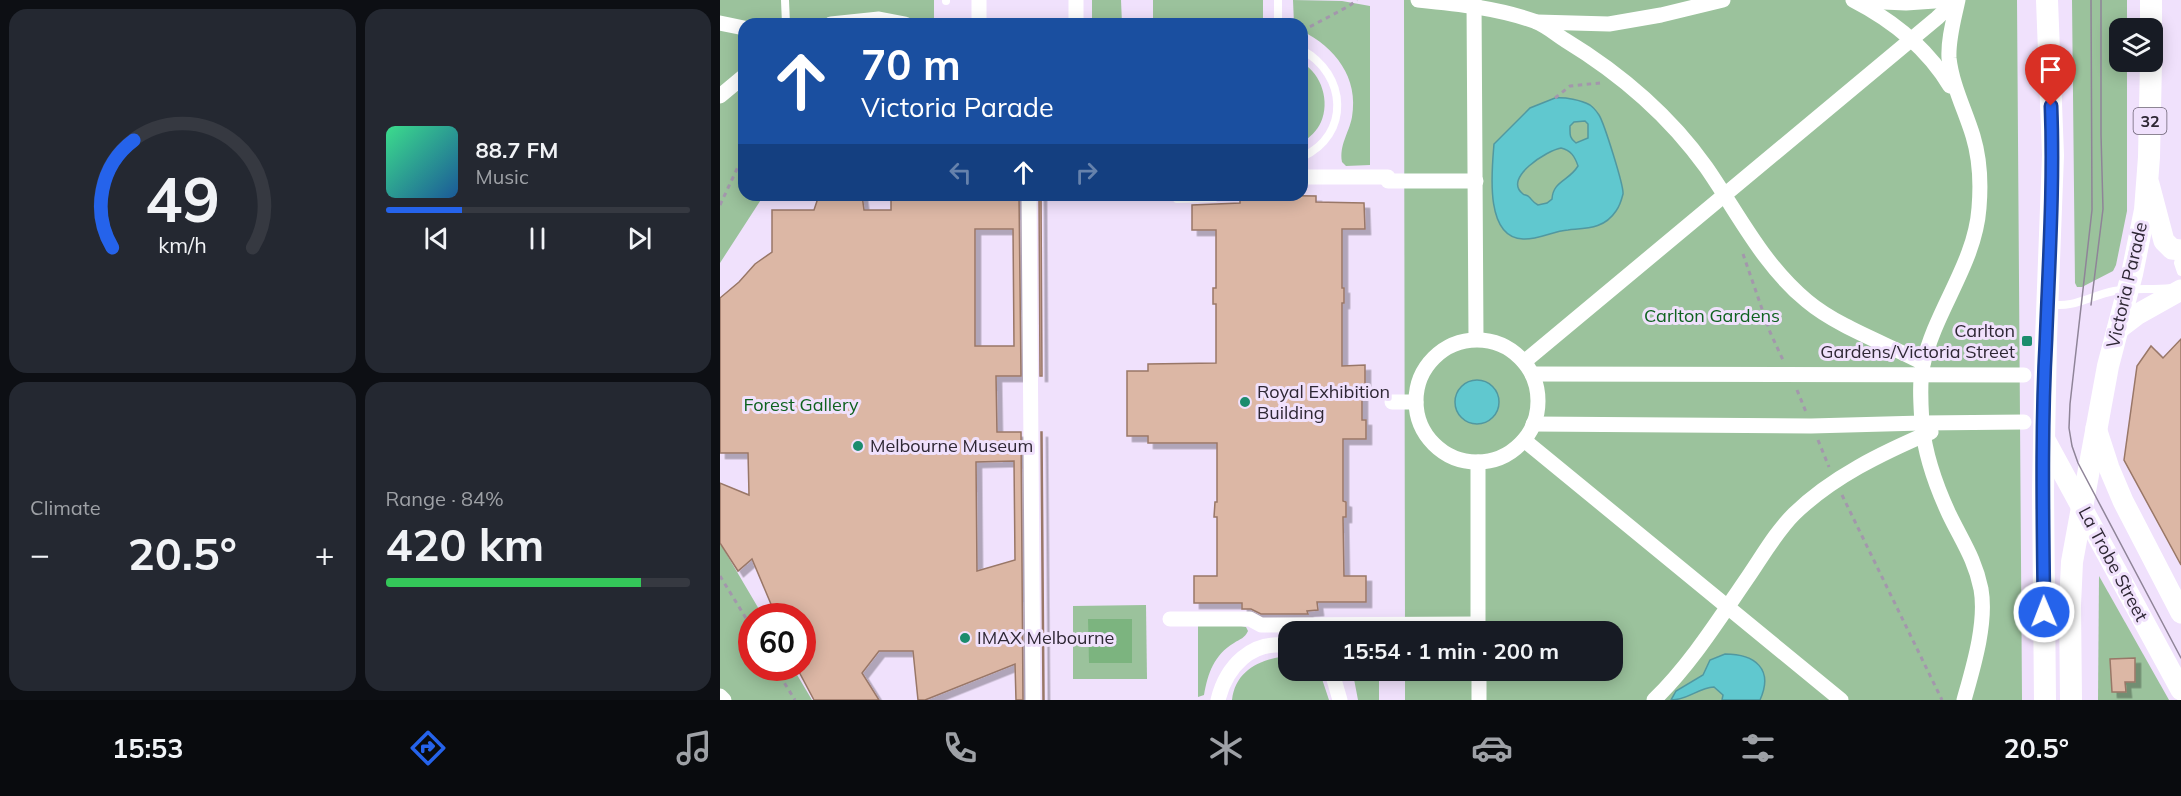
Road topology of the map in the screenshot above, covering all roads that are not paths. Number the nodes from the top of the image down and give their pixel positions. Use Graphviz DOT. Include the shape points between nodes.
graph roads {
  1 [pos="785,0"];
  2 [pos="979,0"];
  3 [pos="1076,0"];
  4 [pos="1278,0"];
  5 [pos="1418,0"];
  6 [pos="1723,0"];
  7 [pos="1854,0"];
  8 [pos="1949,0"];
  9 [pos="1957,0"];
  10 [pos="2047,0"];
  11 [pos="2151,0"];
  12 [pos="1474,3"];
  13 [pos="786,18"];
  14 [pos="979,18"];
  15 [pos="1076,18"];
  16 [pos="1278,18"];
  17 [pos="2151,18"];
  18 [pos="1538,22"];
  19 [pos="720,23"];
  20 [pos="738,27"];
  21 [pos="1911,39"];
  22 [pos="1308,53"];
  23 [pos="2151,72"];
  24 [pos="738,81"];
  25 [pos="720,96"];
  26 [pos="1961,104"];
  27 [pos="1308,154"];
  28 [pos="1308,177"];
  29 [pos="1476,181"];
  30 [pos="2148,181"];
  31 [pos="1725,195"];
  32 [pos="1029,201"];
  33 [pos="2181,250"];
  34 [pos="2181,272"];
  35 [pos="2181,288"];
  36 [pos="2127,291"];
  37 [pos="2047,303"];
  38 [pos="2117,330"];
  39 [pos="1476,339"];
  40 [pos="1528,368"];
  41 [pos="1922,369"];
  42 [pos="2024,375"];
  43 [pos="1392,402"];
  44 [pos="1416,402"];
  45 [pos="2024,422"];
  46 [pos="1533,424"];
  47 [pos="2096,428"];
  48 [pos="1923,429"];
  49 [pos="2044,438"];
  50 [pos="1524,440"];
  51 [pos="1478,462"];
  52 [pos="2082,506"];
  53 [pos="1727,608"];
  54 [pos="2181,613"];
  55 [pos="1170,619"];
  56 [pos="1478,621"];
  57 [pos="1278,625"];
  58 [pos="1278,646"];
  59 [pos="1971,676"];
  60 [pos="1335,681"];
  61 [pos="1479,681"];
  62 [pos="2181,690"];
  63 [pos="720,696"];
  64 [pos="724,700"];
  65 [pos="1033,700"];
  66 [pos="1218,700"];
  67 [pos="1340,700"];
  68 [pos="1479,700"];
  69 [pos="1654,700"];
  70 [pos="1841,700"];
  71 [pos="1957,700"];
  72 [pos="1964,700"];
  73 [pos="2045,700"];
  74 [pos="2072,700"];
  1 -- 13 [label="lane"];
  2 -- 14 [label="street"];
  3 -- 15 [label="street"];
  4 -- 16 [label="lane"];
  5 -- 12 [label="street"];
  6 -- 18 [label="street" via="1609,24"];
  7 -- 8 [label="street"];
  7 -- 21 [label="street"];
  9 -- 21 [label="street"];
  9 -- 26 [label="street" via="1949,57"];
  10 -- 37 [label="main road" via="2053,155"];
  11 -- 17 [label="main road"];
  12 -- 18 [label="street"];
  12 -- 29 [label="street"];
  18 -- 31 [label="street" via="1597,59 1658,109"];
  19 -- 20 [label="street"];
  21 -- 26 [label="street" via="1942,71"];
  21 -- 31 [label="street"];
  22 -- 27 [label="lane" via="1329,72 1338,110 1332,129 1321,145"];
  23 -- 30 [label="main road, Victoria Parade / 32"];
  24 -- 25 [label="street"];
  26 -- 41 [label="street" via="1975,147 1980,177 1979,210 1971,249 1940,315"];
  28 -- 29 [label="street"];
  29 -- 39 [label="street"];
  30 -- 33 [label="street" via="2164,241 2172,249"];
  30 -- 36 [label="main road, Victoria Parade / 32"];
  31 -- 40 [label="street"];
  31 -- 41 [label="street" via="1757,246 1808,302"];
  32 -- 65 [label="street"];
  33 -- 34 [label="lane"];
  35 -- 36 [label="lane"];
  35 -- 38 [label="street"];
  36 -- 37 [label="lane" via="2065,305"];
  36 -- 38 [label="main road, Victoria Parade / 32"];
  37 -- 49 [label="main road"];
  38 -- 47 [label="main road, Victoria Parade / 32"];
  39 -- 40 [label="street" via="1511,350"];
  39 -- 44 [label="street" via="1440,352 1427,365"];
  40 -- 41 [label="street" via="1791,375"];
  40 -- 46 [label="street" via="1537,390"];
  41 -- 42 [label="street"];
  41 -- 48 [label="street"];
  43 -- 44 [label="street"];
  44 -- 51 [label="street" via="1419,421 1428,438 1459,460"];
  45 -- 48 [label="street" via="1950,424"];
  46 -- 48 [label="street"];
  46 -- 50 [label="street"];
  47 -- 52 [label="main road, Victoria Parade / 32"];
  47 -- 54 [label="street, La Trobe Street" via="2123,501"];
  48 -- 53 [label="street" via="1835,481 1793,515"];
  48 -- 59 [label="street" via="1934,479 1972,556 1981,591"];
  49 -- 52 [label="street, La Trobe Street"];
  49 -- 73 [label="main road"];
  50 -- 51 [label="street" via="1511,452"];
  50 -- 53 [label="street"];
  51 -- 56 [label="street"];
  52 -- 62 [label="street, La Trobe Street"];
  52 -- 74 [label="main road, 32" via="2071,581"];
  53 -- 69 [label="street"];
  53 -- 70 [label="street"];
  55 -- 57 [label="street" via="1250,619 1261,625"];
  58 -- 66 [label="street" via="1261,647 1244,656 1230,669"];
  59 -- 71 [label="street"];
  59 -- 72 [label="street"];
  60 -- 67 [label="street"];
  61 -- 68 [label="street"];
  63 -- 64 [label="street"];
}
